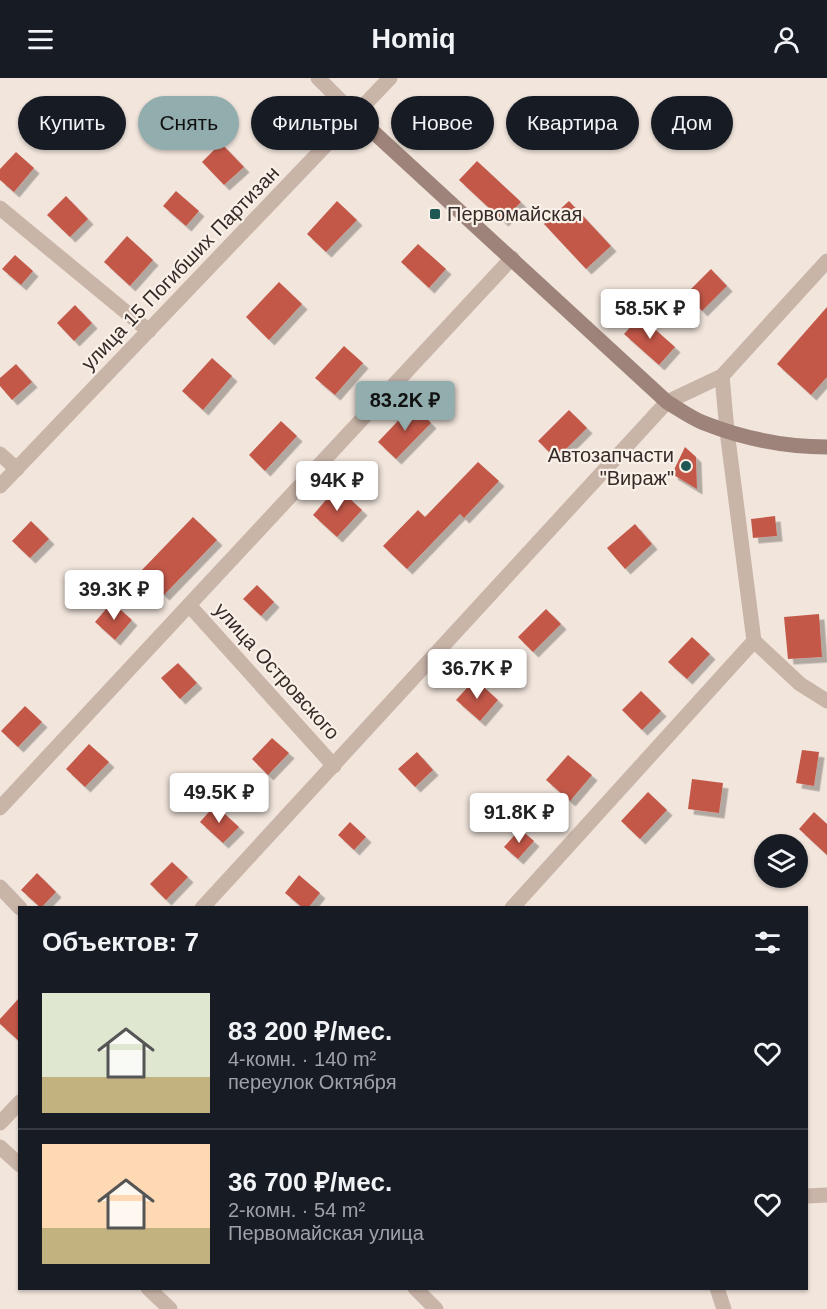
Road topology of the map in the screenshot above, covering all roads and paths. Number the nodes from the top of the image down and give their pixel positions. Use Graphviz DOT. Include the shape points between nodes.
graph roads {
  1 [pos="318,78"];
  2 [pos="390,78"];
  3 [pos="336,96"];
  4 [pos="374,96"];
  5 [pos="379,137"];
  6 [pos="323,150"];
  7 [pos="0,208"];
  8 [pos="512,258"];
  9 [pos="827,261"];
  10 [pos="149,331"];
  11 [pos="722,376"];
  12 [pos="667,402"];
  13 [pos="727,431"];
  14 [pos="827,447"];
  15 [pos="0,454"];
  16 [pos="17,468"];
  17 [pos="0,486"];
  18 [pos="189,605"];
  19 [pos="754,641"];
  20 [pos="827,701"];
  21 [pos="334,766"];
  22 [pos="0,808"];
  23 [pos="0,887"];
  24 [pos="521,904"];
  25 [pos="18,906"];
  26 [pos="204,906"];
  27 [pos="18,1104"];
  28 [pos="0,1122"];
  29 [pos="0,1147"];
  30 [pos="18,1163"];
  31 [pos="827,1195"];
  32 [pos="808,1196"];
  33 [pos="150,1290"];
  34 [pos="417,1290"];
  35 [pos="718,1290"];
  36 [pos="170,1309"];
  37 [pos="436,1309"];
  38 [pos="724,1309"];
  1 -- 3 [label="street"];
  2 -- 4 [label="street, улица 15 Погибших Партизан"];
  5 -- 8 [label="street"];
  6 -- 10 [label="street, улица 15 Погибших Партизан"];
  7 -- 10 [label="street"];
  8 -- 12 [label="street"];
  8 -- 18 [label="street"];
  9 -- 11 [label="street"];
  10 -- 16 [label="street, улица 15 Погибших Партизан"];
  11 -- 12 [label="street"];
  11 -- 13 [label="street"];
  12 -- 13 [label="street" via="701,422"];
  12 -- 21 [label="street"];
  13 -- 14 [label="street" via="795,447"];
  13 -- 19 [label="street"];
  15 -- 16 [label="street"];
  16 -- 17 [label="street, улица 15 Погибших Партизан"];
  18 -- 21 [label="street, улица Островского"];
  18 -- 22 [label="street"];
  19 -- 20 [label="street" via="800,684"];
  19 -- 24 [label="street"];
  21 -- 26 [label="street"];
  23 -- 25 [label="street"];
  27 -- 28 [label="street"];
  29 -- 30 [label="street"];
  31 -- 32 [label="street"];
  33 -- 36 [label="street"];
  34 -- 37 [label="street"];
  35 -- 38 [label="street"];
}
